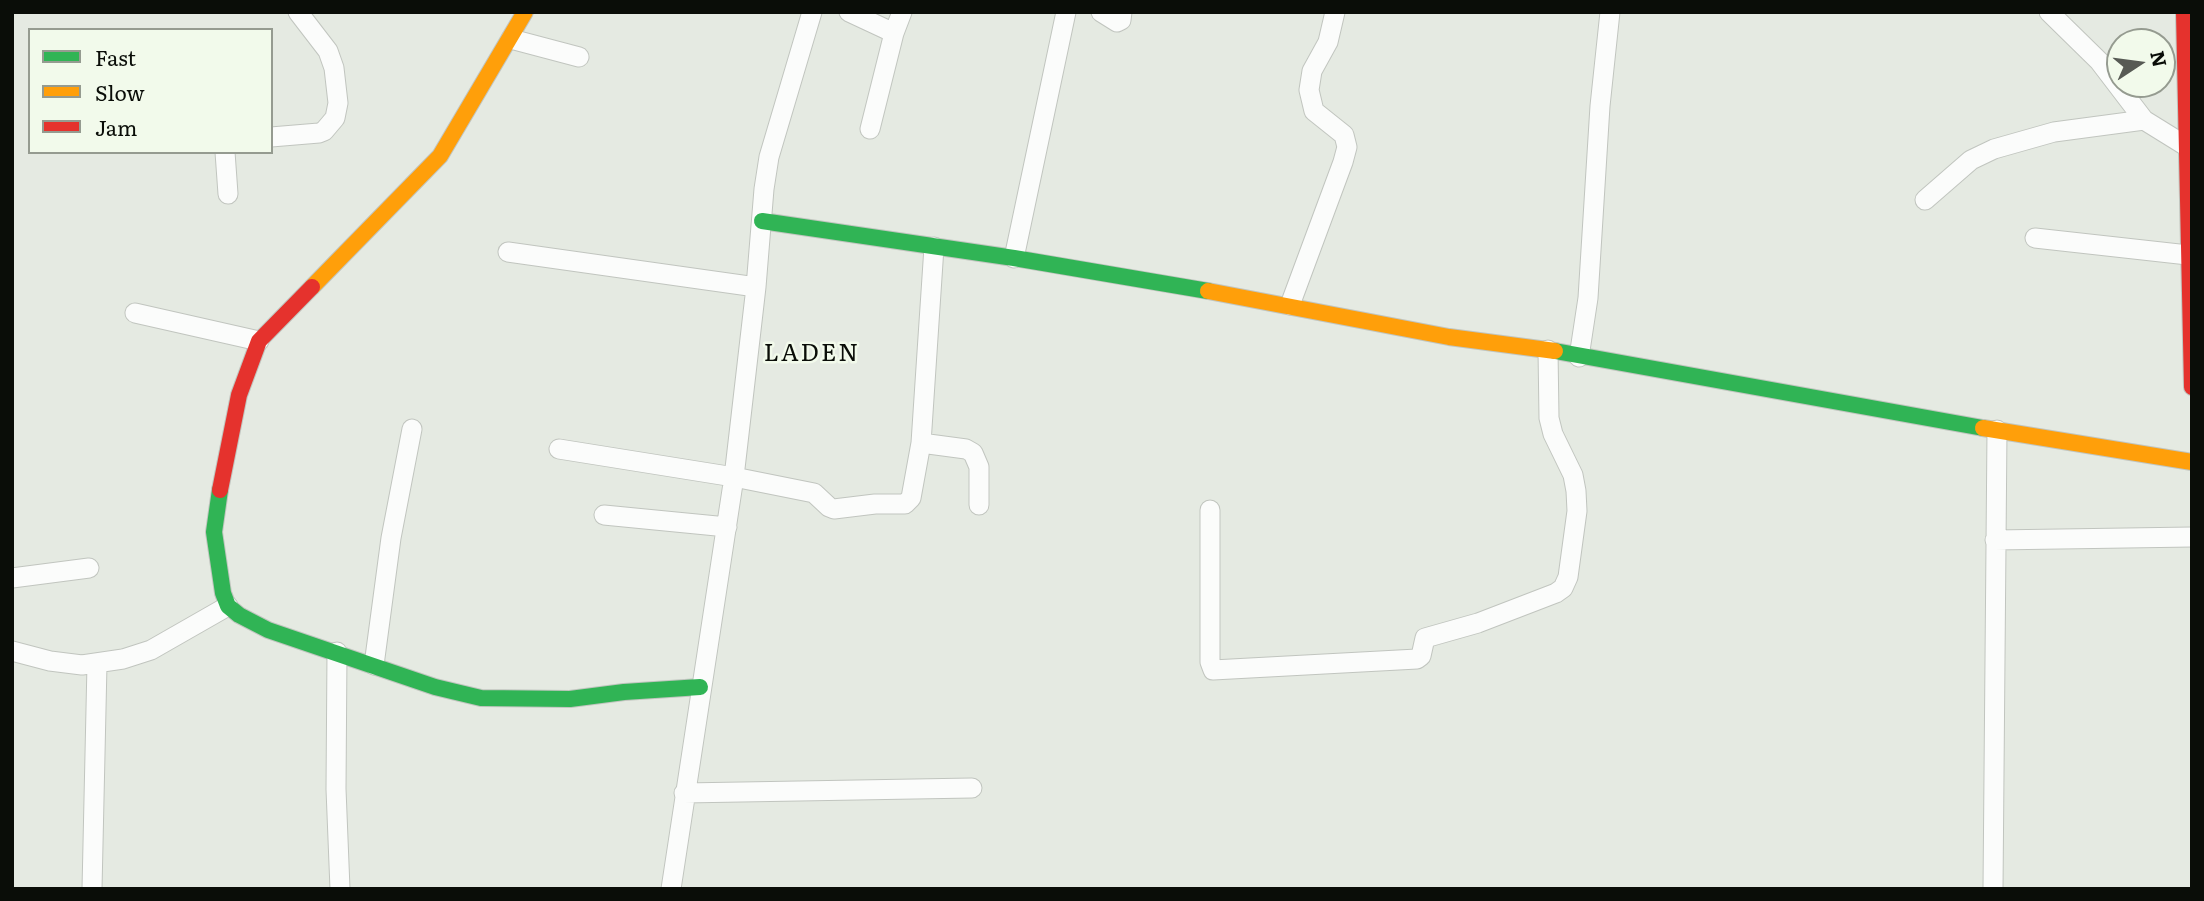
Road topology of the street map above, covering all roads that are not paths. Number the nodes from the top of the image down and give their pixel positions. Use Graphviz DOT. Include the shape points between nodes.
graph roads {
  1 [pos="298,12"];
  2 [pos="525,12"];
  3 [pos="812,12"];
  4 [pos="849,12"];
  5 [pos="902,12"];
  6 [pos="1066,12"];
  7 [pos="1101,12"];
  8 [pos="1122,12"];
  9 [pos="1335,12"];
  10 [pos="1610,12"];
  11 [pos="2049,12"];
  12 [pos="2184,12"];
  13 [pos="894,33"];
  14 [pos="511,39"];
  15 [pos="579,57"];
  16 [pos="2144,120"];
  17 [pos="870,129"];
  18 [pos="273,137"];
  19 [pos="2186,146"];
  20 [pos="225,154"];
  21 [pos="228,194"];
  22 [pos="1925,200"];
  23 [pos="762,221"];
  24 [pos="2035,238"];
  25 [pos="934,247"];
  26 [pos="508,252"];
  27 [pos="2188,255"];
  28 [pos="1014,258"];
  29 [pos="756,287"];
  30 [pos="1290,305"];
  31 [pos="135,313"];
  32 [pos="259,341"];
  33 [pos="1548,350"];
  34 [pos="1579,357"];
  35 [pos="2192,387"];
  36 [pos="412,429"];
  37 [pos="1997,430"];
  38 [pos="920,443"];
  39 [pos="559,449"];
  40 [pos="2192,462"];
  41 [pos="734,477"];
  42 [pos="979,505"];
  43 [pos="1210,510"];
  44 [pos="604,515"];
  45 [pos="727,527"];
  46 [pos="2192,537"];
  47 [pos="1995,540"];
  48 [pos="89,568"];
  49 [pos="12,578"];
  50 [pos="228,606"];
  51 [pos="12,650"];
  52 [pos="337,652"];
  53 [pos="97,664"];
  54 [pos="374,665"];
  55 [pos="701,687"];
  56 [pos="972,789"];
  57 [pos="684,793"];
  58 [pos="92,889"];
  59 [pos="340,889"];
  60 [pos="671,889"];
  61 [pos="1993,889"];
  1 -- 18 [label="street" via="328,51 334,68 335,118 319,133"];
  2 -- 14 [label="street"];
  3 -- 23 [label="street" via="769,158"];
  4 -- 13 [label="street"];
  5 -- 13 [label="street"];
  6 -- 28 [label="street"];
  7 -- 8 [label="street" via="1117,22"];
  9 -- 30 [label="street" via="1309,90 1314,111 1345,135 1347,147"];
  10 -- 34 [label="street" via="1588,298"];
  11 -- 16 [label="street" via="2099,61"];
  12 -- 19 [label="street"];
  13 -- 17 [label="street"];
  14 -- 15 [label="street"];
  14 -- 32 [label="street" via="440,156"];
  16 -- 19 [label="street"];
  16 -- 22 [label="street" via="2054,132 1994,149 1971,160"];
  19 -- 27 [label="street"];
  20 -- 21 [label="street"];
  23 -- 25 [label="street"];
  23 -- 29 [label="street"];
  24 -- 27 [label="street"];
  25 -- 28 [label="street"];
  25 -- 38 [label="street"];
  26 -- 29 [label="street"];
  27 -- 35 [label="street"];
  28 -- 30 [label="street"];
  29 -- 41 [label="street"];
  30 -- 33 [label="street" via="1449,337"];
  31 -- 32 [label="street"];
  32 -- 50 [label="street" via="239,395 214,532"];
  33 -- 34 [label="street"];
  33 -- 43 [label="street" via="1549,418 1576,491 1568,577 1556,593 1425,638 1417,659 1213,670"];
  34 -- 37 [label="street"];
  36 -- 54 [label="street"];
  37 -- 40 [label="street"];
  37 -- 47 [label="street"];
  38 -- 41 [label="street" via="911,498 902,505 834,509 814,493"];
  38 -- 42 [label="street" via="973,453 979,467"];
  39 -- 41 [label="street"];
  41 -- 45 [label="street"];
  44 -- 45 [label="street"];
  45 -- 55 [label="street"];
  46 -- 47 [label="street"];
  47 -- 61 [label="street"];
  48 -- 49 [label="street"];
  50 -- 52 [label="street" via="268,630"];
  50 -- 53 [label="street" via="151,650"];
  51 -- 53 [label="street" via="50,661"];
  52 -- 54 [label="street"];
  52 -- 59 [label="street"];
  53 -- 58 [label="street"];
  54 -- 55 [label="street" via="481,698 570,699"];
  55 -- 57 [label="street"];
  56 -- 57 [label="street"];
  57 -- 60 [label="street"];
}
